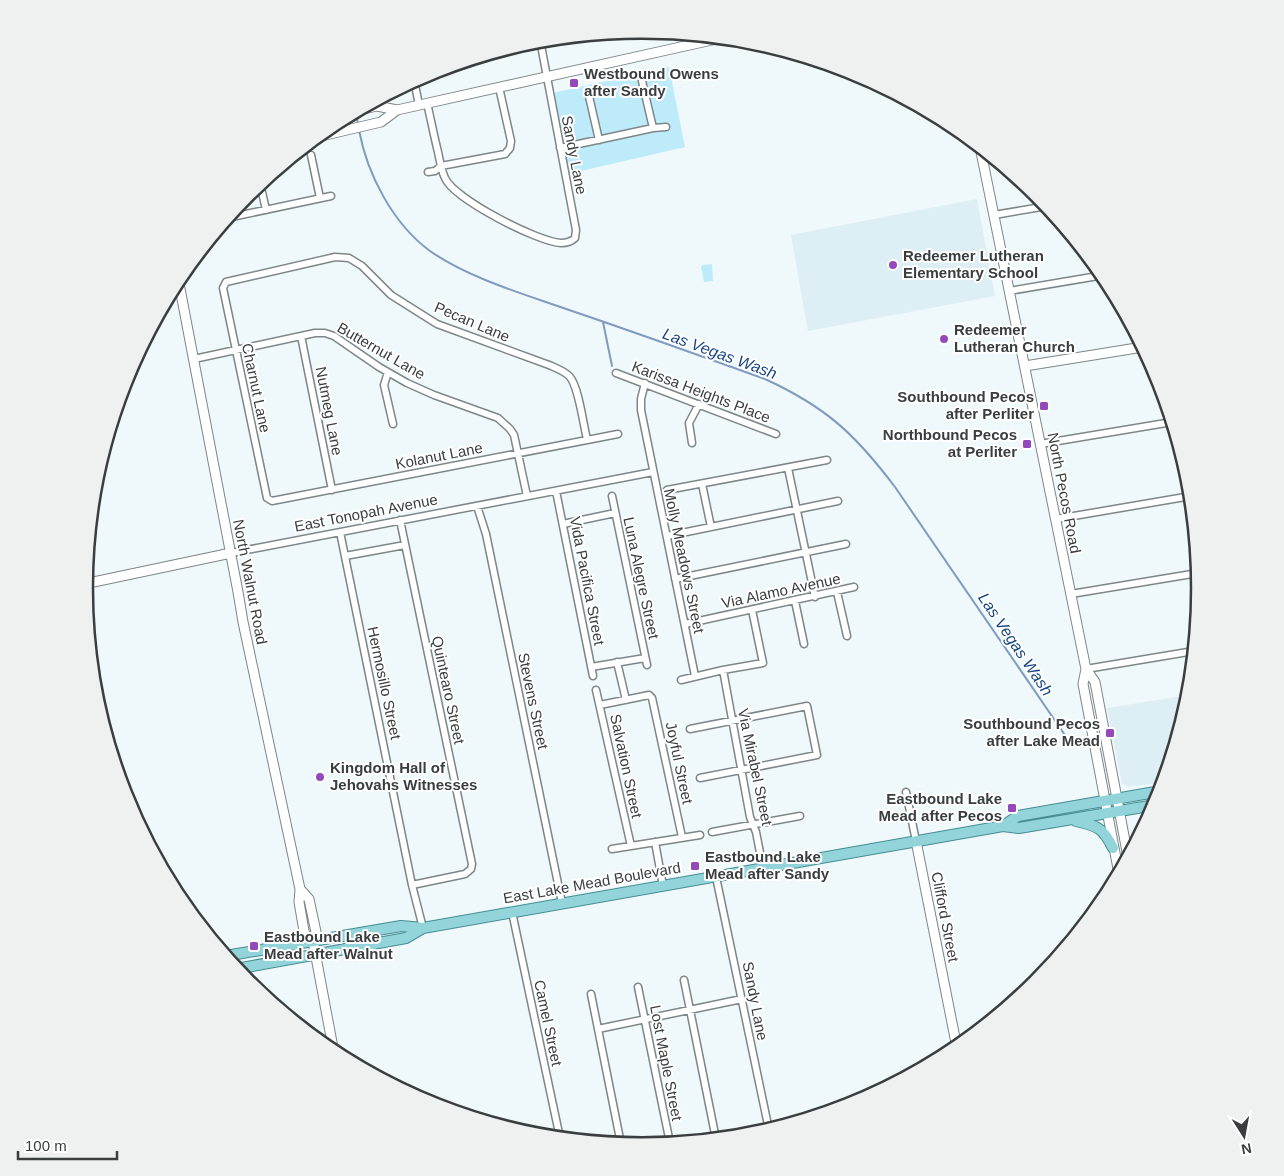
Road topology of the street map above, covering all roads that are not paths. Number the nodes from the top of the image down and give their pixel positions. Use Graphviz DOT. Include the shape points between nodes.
graph roads {
  1 [pos="688,41"];
  2 [pos="541,48"];
  3 [pos="547,77"];
  4 [pos="642,81"];
  5 [pos="417,87"];
  6 [pos="500,87"];
  7 [pos="588,92"];
  8 [pos="423,104"];
  9 [pos="378,106"];
  10 [pos="397,110"];
  11 [pos="666,127"];
  12 [pos="652,128"];
  13 [pos="334,133"];
  14 [pos="599,140"];
  15 [pos="560,148"];
  16 [pos="311,155"];
  17 [pos="982,157"];
  18 [pos="441,166"];
  19 [pos="428,172"];
  20 [pos="262,192"];
  21 [pos="331,196"];
  22 [pos="320,198"];
  23 [pos="1037,208"];
  24 [pos="266,210"];
  25 [pos="994,215"];
  26 [pos="239,216"];
  27 [pos="1094,277"];
  28 [pos="226,282"];
  29 [pos="1010,291"];
  30 [pos="177,296"];
  31 [pos="301,336"];
  32 [pos="1136,348"];
  33 [pos="235,350"];
  34 [pos="194,359"];
  35 [pos="1025,366"];
  36 [pos="388,372"];
  37 [pos="616,373"];
  38 [pos="644,383"];
  39 [pos="699,404"];
  40 [pos="1166,423"];
  41 [pos="393,424"];
  42 [pos="618,434"];
  43 [pos="776,434"];
  44 [pos="587,439"];
  45 [pos="692,443"];
  46 [pos="1040,444"];
  47 [pos="518,453"];
  48 [pos="827,460"];
  49 [pos="788,468"];
  50 [pos="653,472"];
  51 [pos="702,484"];
  52 [pos="332,490"];
  53 [pos="556,490"];
  54 [pos="667,490"];
  55 [pos="527,496"];
  56 [pos="612,496"];
  57 [pos="1184,497"];
  58 [pos="267,498"];
  59 [pos="838,501"];
  60 [pos="477,506"];
  61 [pos="797,510"];
  62 [pos="615,513"];
  63 [pos="1056,519"];
  64 [pos="400,520"];
  65 [pos="562,524"];
  66 [pos="711,527"];
  67 [pos="340,532"];
  68 [pos="667,536"];
  69 [pos="846,544"];
  70 [pos="405,545"];
  71 [pos="806,552"];
  72 [pos="231,553"];
  73 [pos="345,556"];
  74 [pos="1191,574"];
  75 [pos="676,580"];
  76 [pos="93,582"];
  77 [pos="854,587"];
  78 [pos="837,592"];
  79 [pos="1071,594"];
  80 [pos="815,597"];
  81 [pos="794,601"];
  82 [pos="752,610"];
  83 [pos="684,624"];
  84 [pos="847,636"];
  85 [pos="804,644"];
  86 [pos="1188,652"];
  87 [pos="645,658"];
  88 [pos="617,662"];
  89 [pos="647,665"];
  90 [pos="592,667"];
  91 [pos="1086,669"];
  92 [pos="723,670"];
  93 [pos="593,676"];
  94 [pos="695,676"];
  95 [pos="681,680"];
  96 [pos="596,690"];
  97 [pos="626,700"];
  98 [pos="600,705"];
  99 [pos="732,721"];
  100 [pos="690,729"];
  101 [pos="742,770"];
  102 [pos="700,778"];
  103 [pos="906,792"];
  104 [pos="1151,793"];
  105 [pos="1117,799"];
  106 [pos="1105,801"];
  107 [pos="1145,808"];
  108 [pos="1120,812"];
  109 [pos="1107,814"];
  110 [pos="800,816"];
  111 [pos="1070,820"];
  112 [pos="754,825"];
  113 [pos="1003,826"];
  114 [pos="712,832"];
  115 [pos="700,835"];
  116 [pos="682,837"];
  117 [pos="916,841"];
  118 [pos="655,842"];
  119 [pos="631,846"];
  120 [pos="1126,847"];
  121 [pos="1113,848"];
  122 [pos="612,850"];
  123 [pos="1117,865"];
  124 [pos="763,868"];
  125 [pos="716,877"];
  126 [pos="412,885"];
  127 [pos="663,886"];
  128 [pos="562,903"];
  129 [pos="512,912"];
  130 [pos="423,928"];
  131 [pos="313,941"];
  132 [pos="316,954"];
  133 [pos="233,955"];
  134 [pos="246,967"];
  135 [pos="684,980"];
  136 [pos="638,988"];
  137 [pos="591,994"];
  138 [pos="742,999"];
  139 [pos="690,1009"];
  140 [pos="644,1018"];
  141 [pos="598,1029"];
  142 [pos="955,1039"];
  143 [pos="332,1041"];
  144 [pos="768,1123"];
  145 [pos="559,1131"];
  146 [pos="715,1133"];
  147 [pos="619,1136"];
  148 [pos="669,1136"];
  1 -- 3 [label="main road"];
  2 -- 3 [label="street, Sandy Lane"];
  3 -- 6 [label="main road"];
  3 -- 15 [label="street, Sandy Lane"];
  4 -- 12 [label="street"];
  5 -- 8 [label="street"];
  6 -- 8 [label="main road"];
  6 -- 18 [label="street" via="510,148 505,154"];
  7 -- 14 [label="street"];
  8 -- 10 [label="main road"];
  8 -- 18 [label="street"];
  9 -- 10 [label="main road"];
  10 -- 13 [label="main road" via="381,122"];
  11 -- 12 [label="street"];
  12 -- 14 [label="street"];
  14 -- 15 [label="street"];
  15 -- 18 [label="street, Sandy Lane" via="576,230 572,241 561,243 511,225 461,196 451,187"];
  16 -- 22 [label="street"];
  17 -- 25 [label="main road, North Pecos Road"];
  18 -- 19 [label="street"];
  20 -- 24 [label="street"];
  21 -- 22 [label="street"];
  22 -- 24 [label="street"];
  23 -- 25 [label="street"];
  24 -- 26 [label="street"];
  25 -- 29 [label="main road, North Pecos Road"];
  27 -- 29 [label="street"];
  28 -- 33 [label="street, Charnut Lane" via="223,288"];
  28 -- 44 [label="street, Pecan Lane" via="335,257 349,258 362,266 391,295 437,324 566,373 576,386"];
  29 -- 35 [label="main road, North Pecos Road"];
  30 -- 34 [label="main road, North Walnut Road"];
  31 -- 33 [label="street, Butternut Lane"];
  31 -- 36 [label="street, Butternut Lane" via="325,333 334,336"];
  31 -- 52 [label="street, Nutmeg Lane"];
  32 -- 35 [label="main road"];
  33 -- 34 [label="street, Butternut Lane"];
  33 -- 58 [label="street, Charnut Lane"];
  34 -- 72 [label="main road, North Walnut Road"];
  35 -- 46 [label="main road, North Pecos Road"];
  36 -- 41 [label="street" via="384,385"];
  36 -- 47 [label="street, Butternut Lane" via="434,395 498,418 514,435"];
  37 -- 38 [label="street, Karissa Heights Place"];
  38 -- 39 [label="street, Karissa Heights Place"];
  38 -- 50 [label="street, Molly Meadows Street" via="641,410"];
  39 -- 43 [label="street, Karissa Heights Place"];
  39 -- 45 [label="street" via="689,423"];
  40 -- 46 [label="street"];
  42 -- 44 [label="street, Kolanut Lane"];
  44 -- 47 [label="street, Kolanut Lane"];
  46 -- 63 [label="main road, North Pecos Road"];
  47 -- 52 [label="street, Kolanut Lane"];
  47 -- 55 [label="street, Butternut Lane"];
  48 -- 49 [label="street"];
  49 -- 51 [label="street"];
  49 -- 61 [label="street"];
  50 -- 53 [label="street, East Tonopah Avenue"];
  50 -- 68 [label="street, Molly Meadows Street"];
  51 -- 54 [label="street"];
  51 -- 66 [label="street"];
  52 -- 58 [label="street, Kolanut Lane" via="278,501"];
  53 -- 55 [label="street, East Tonopah Avenue"];
  53 -- 65 [label="street, Vida Pacifica Street"];
  55 -- 60 [label="street, East Tonopah Avenue"];
  56 -- 62 [label="street, Luna Alegre Street"];
  57 -- 63 [label="street"];
  59 -- 61 [label="street"];
  60 -- 64 [label="street, East Tonopah Avenue"];
  60 -- 128 [label="street, Stevens Street" via="486,534"];
  61 -- 66 [label="street"];
  61 -- 71 [label="street"];
  62 -- 65 [label="street"];
  62 -- 87 [label="street, Luna Alegre Street"];
  63 -- 79 [label="main road, North Pecos Road"];
  64 -- 67 [label="street, East Tonopah Avenue"];
  64 -- 70 [label="street, Quintearo Street"];
  65 -- 90 [label="street, Vida Pacifica Street"];
  66 -- 68 [label="street"];
  67 -- 72 [label="street, East Tonopah Avenue"];
  67 -- 73 [label="street, Hermosillo Street"];
  68 -- 75 [label="street, Molly Meadows Street"];
  69 -- 71 [label="street"];
  70 -- 73 [label="street"];
  70 -- 126 [label="street, Quintearo Street" via="471,869 465,874"];
  71 -- 75 [label="street"];
  71 -- 80 [label="street"];
  72 -- 76 [label="main road, East Tonopah Avenue"];
  72 -- 131 [label="main road, North Walnut Road" via="300,889 304,931"];
  73 -- 126 [label="street, Hermosillo Street"];
  74 -- 79 [label="street"];
  75 -- 83 [label="street, Molly Meadows Street"];
  77 -- 78 [label="street, Via Alamo Avenue"];
  78 -- 80 [label="street, Via Alamo Avenue"];
  78 -- 84 [label="street"];
  79 -- 91 [label="main road, North Pecos Road"];
  80 -- 81 [label="street, Via Alamo Avenue"];
  81 -- 82 [label="street, Via Alamo Avenue"];
  81 -- 85 [label="street"];
  82 -- 83 [label="street, Via Alamo Avenue"];
  82 -- 92 [label="street" via="764,663"];
  83 -- 94 [label="street, Molly Meadows Street"];
  86 -- 91 [label="street"];
  87 -- 88 [label="street"];
  87 -- 89 [label="street, Luna Alegre Street"];
  88 -- 90 [label="street"];
  88 -- 97 [label="street"];
  90 -- 93 [label="street, Vida Pacifica Street"];
  91 -- 105 [label="main road, North Pecos Road" via="1095,682"];
  91 -- 106 [label="main road, North Pecos Road" via="1083,684"];
  92 -- 94 [label="street"];
  92 -- 99 [label="street, Via Mirabel Street"];
  94 -- 95 [label="street"];
  96 -- 98 [label="street, Salvation Street"];
  97 -- 98 [label="street"];
  97 -- 116 [label="street, Joyful Street" via="649,695 652,698"];
  98 -- 119 [label="street, Salvation Street"];
  99 -- 100 [label="street"];
  99 -- 101 [label="street, Via Mirabel Street"];
  99 -- 101 [label="street" via="807,706 817,755"];
  101 -- 102 [label="street"];
  101 -- 112 [label="street, Via Mirabel Street"];
  103 -- 117 [label="street, Clifford Street"];
  104 -- 105 [label="main road, East Lake Mead Boulevard"];
  105 -- 106 [label="main road, East Lake Mead Boulevard"];
  105 -- 108 [label="main road, North Pecos Road"];
  106 -- 109 [label="main road, North Pecos Road"];
  106 -- 113 [label="main road, East Lake Mead Boulevard" via="1018,816"];
  107 -- 108 [label="main road, East Lake Mead Boulevard"];
  108 -- 109 [label="main road, East Lake Mead Boulevard"];
  108 -- 120 [label="main road, North Pecos Road"];
  109 -- 111 [label="main road, East Lake Mead Boulevard"];
  109 -- 121 [label="main road, North Pecos Road"];
  110 -- 112 [label="street"];
  111 -- 113 [label="main road, East Lake Mead Boulevard" via="1018,828"];
  111 -- 121 [label="main road" via="1098,828"];
  112 -- 114 [label="street"];
  112 -- 124 [label="street, Via Mirabel Street"];
  113 -- 117 [label="main road, East Lake Mead Boulevard"];
  115 -- 116 [label="street"];
  116 -- 118 [label="street"];
  117 -- 124 [label="main road, East Lake Mead Boulevard"];
  117 -- 142 [label="main road, Clifford Street"];
  118 -- 119 [label="street"];
  118 -- 127 [label="street"];
  119 -- 122 [label="street"];
  121 -- 123 [label="main road, North Pecos Road"];
  124 -- 125 [label="main road, East Lake Mead Boulevard"];
  125 -- 127 [label="main road, East Lake Mead Boulevard"];
  125 -- 138 [label="street, Sandy Lane"];
  126 -- 130 [label="street, Hermosillo Street"];
  127 -- 128 [label="main road, East Lake Mead Boulevard"];
  128 -- 129 [label="main road, East Lake Mead Boulevard"];
  129 -- 130 [label="main road, East Lake Mead Boulevard"];
  129 -- 145 [label="street, Camel Street"];
  130 -- 131 [label="main road, East Lake Mead Boulevard" via="401,926"];
  130 -- 132 [label="main road, East Lake Mead Boulevard" via="406,938"];
  131 -- 132 [label="main road, North Walnut Road"];
  131 -- 133 [label="main road, East Lake Mead Boulevard"];
  132 -- 134 [label="main road, East Lake Mead Boulevard"];
  132 -- 143 [label="main road, North Walnut Road"];
  135 -- 139 [label="street"];
  136 -- 140 [label="street, Lost Maple Street"];
  137 -- 141 [label="street"];
  138 -- 139 [label="street"];
  138 -- 144 [label="street, Sandy Lane"];
  139 -- 140 [label="street"];
  139 -- 146 [label="street"];
  140 -- 141 [label="street"];
  140 -- 148 [label="street, Lost Maple Street"];
  141 -- 147 [label="street"];
}
